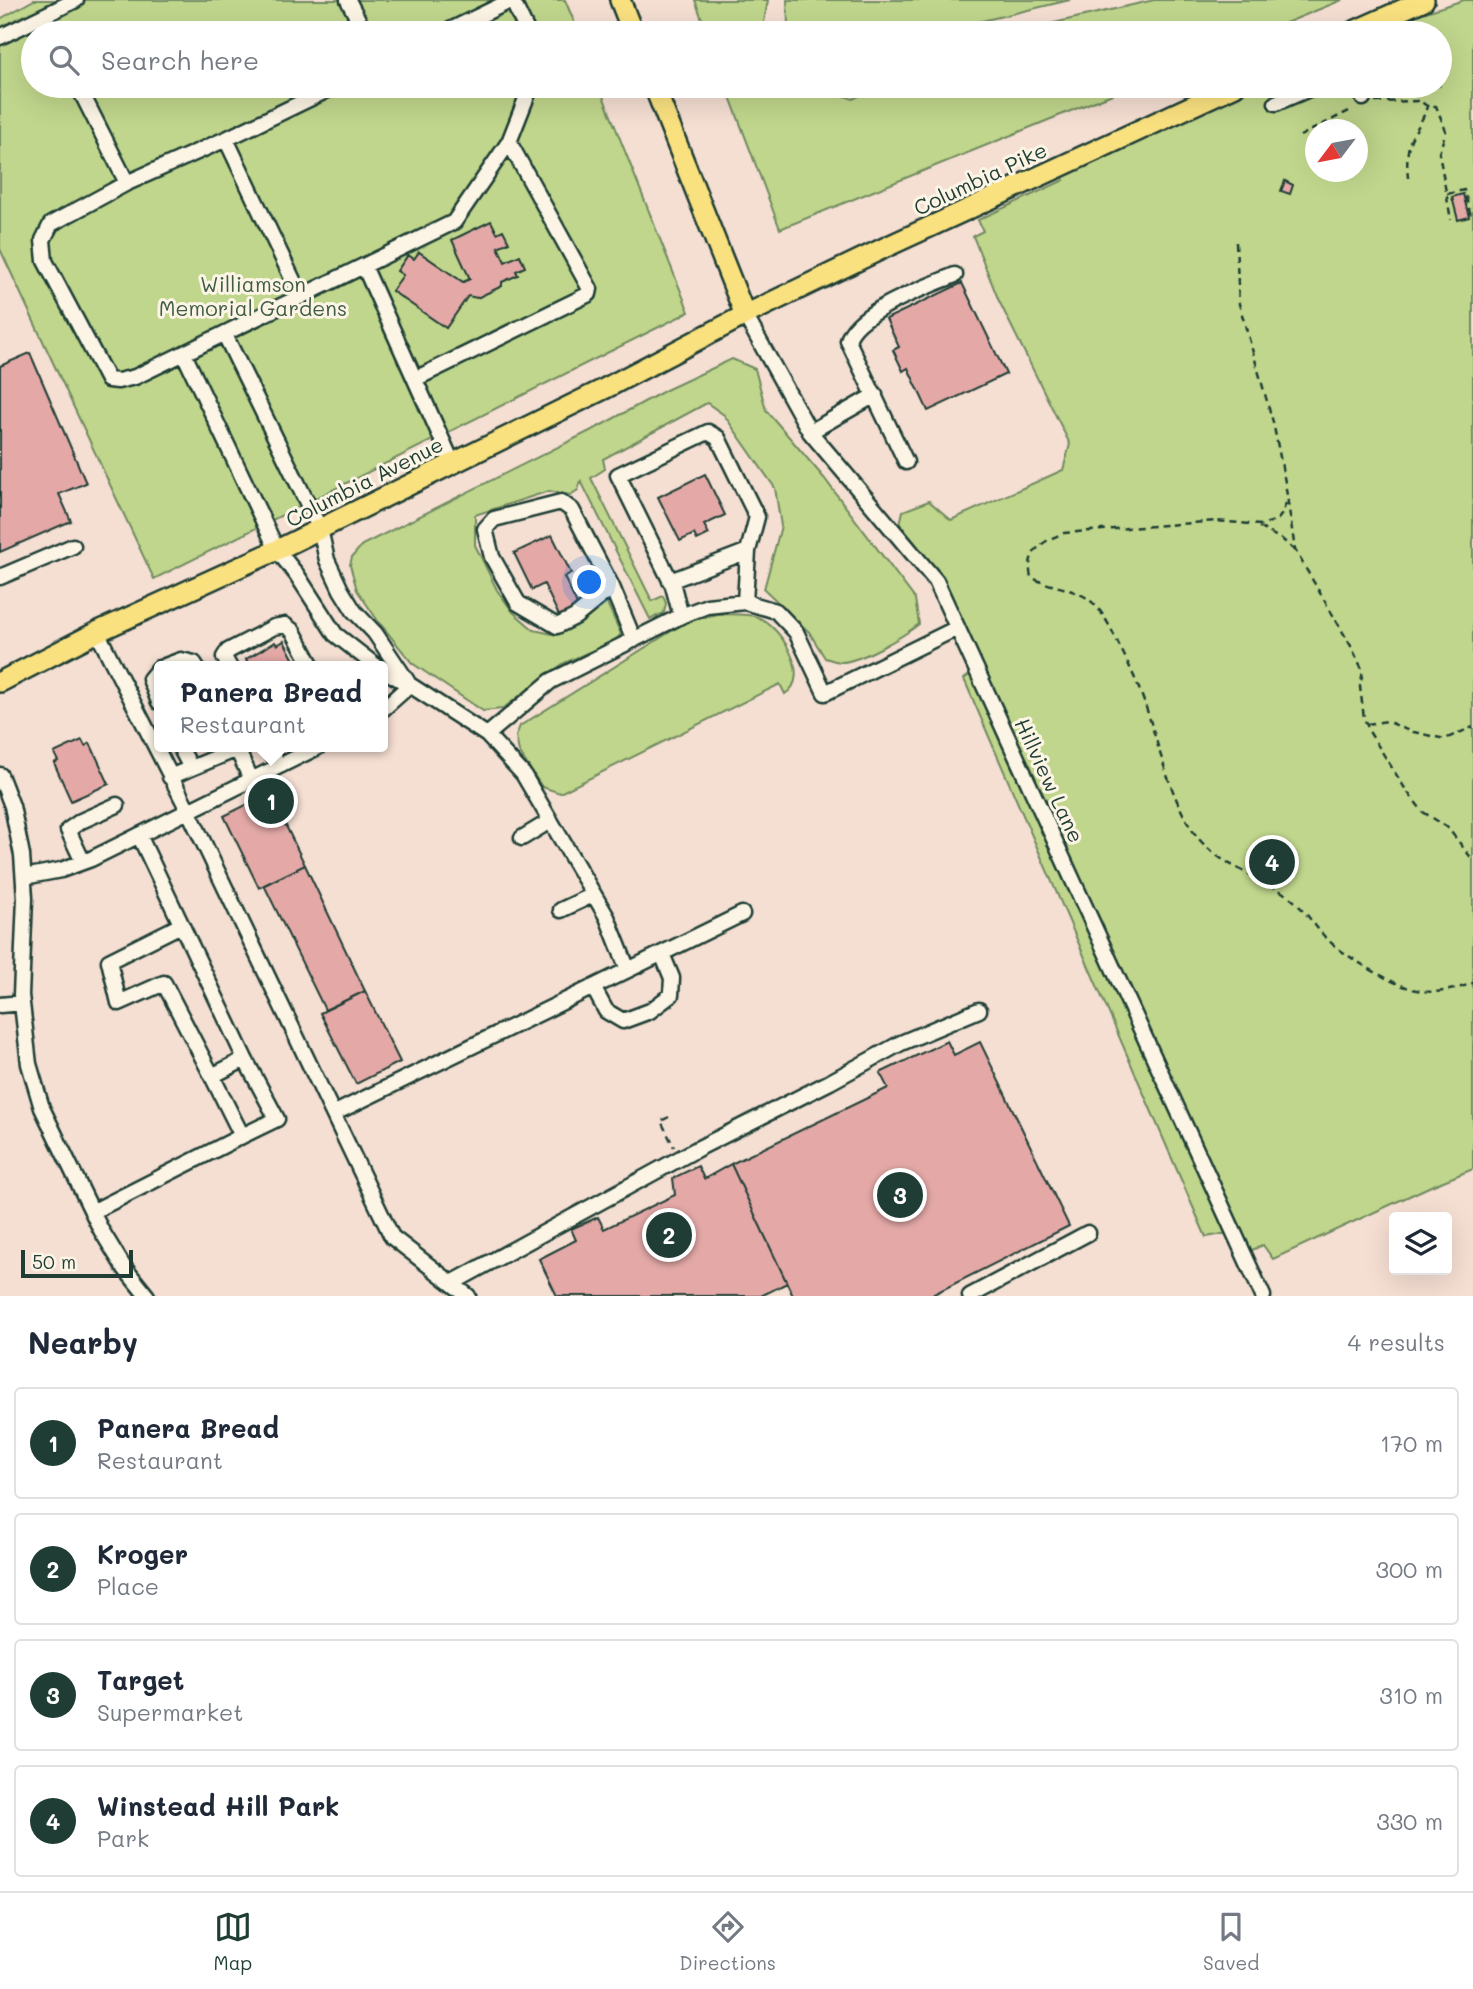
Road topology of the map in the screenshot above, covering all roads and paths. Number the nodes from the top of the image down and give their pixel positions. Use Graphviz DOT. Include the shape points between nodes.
graph roads {
  1 [pos="76,0"];
  2 [pos="348,0"];
  3 [pos="512,0"];
  4 [pos="620,0"];
  5 [pos="1424,0"];
  6 [pos="43,16"];
  7 [pos="33,21"];
  8 [pos="45,21"];
  9 [pos="359,21"];
  10 [pos="469,21"];
  11 [pos="522,21"];
  12 [pos="629,21"];
  13 [pos="1377,21"];
  14 [pos="21,27"];
  15 [pos="0,37"];
  16 [pos="84,98"];
  17 [pos="311,98"];
  18 [pos="526,98"];
  19 [pos="659,98"];
  20 [pos="1209,98"];
  21 [pos="1286,98"];
  22 [pos="1393,98"];
  23 [pos="1276,103"];
  24 [pos="1427,106"];
  25 [pos="1349,111"];
  26 [pos="1300,136"];
  27 [pos="226,139"];
  28 [pos="509,142"];
  29 [pos="1408,178"];
  30 [pos="127,183"];
  31 [pos="1447,194"];
  32 [pos="1471,216"];
  33 [pos="1451,220"];
  34 [pos="1236,242"];
  35 [pos="364,266"];
  36 [pos="955,275"];
  37 [pos="301,297"];
  38 [pos="745,315"];
  39 [pos="225,335"];
  40 [pos="184,354"];
  41 [pos="415,379"];
  42 [pos="874,396"];
  43 [pos="810,432"];
  44 [pos="452,462"];
  45 [pos="906,462"];
  46 [pos="1286,503"];
  47 [pos="1256,525"];
  48 [pos="320,528"];
  49 [pos="73,546"];
  50 [pos="278,550"];
  51 [pos="1295,550"];
  52 [pos="748,551"];
  53 [pos="0,577"];
  54 [pos="670,581"];
  55 [pos="612,587"];
  56 [pos="745,602"];
  57 [pos="681,616"];
  58 [pos="957,628"];
  59 [pos="97,632"];
  60 [pos="634,640"];
  61 [pos="227,661"];
  62 [pos="309,661"];
  63 [pos="370,661"];
  64 [pos="388,673"];
  65 [pos="0,682"];
  66 [pos="410,685"];
  67 [pos="388,705"];
  68 [pos="1367,724"];
  69 [pos="1473,727"];
  70 [pos="487,735"];
  71 [pos="154,745"];
  72 [pos="157,752"];
  73 [pos="183,752"];
  74 [pos="227,752"];
  75 [pos="238,752"];
  76 [pos="272,752"];
  77 [pos="308,752"];
  78 [pos="279,766"];
  79 [pos="191,768"];
  80 [pos="0,775"];
  81 [pos="170,777"];
  82 [pos="251,779"];
  83 [pos="117,805"];
  84 [pos="187,810"];
  85 [pos="551,821"];
  86 [pos="139,835"];
  87 [pos="522,838"];
  88 [pos="1473,860"];
  89 [pos="83,862"];
  90 [pos="24,877"];
  91 [pos="593,895"];
  92 [pos="561,910"];
  93 [pos="742,914"];
  94 [pos="181,925"];
  95 [pos="662,954"];
  96 [pos="628,970"];
  97 [pos="1473,983"];
  98 [pos="593,987"];
  99 [pos="22,1003"];
  100 [pos="0,1005"];
  101 [pos="979,1010"];
  102 [pos="245,1059"];
  103 [pos="212,1076"];
  104 [pos="335,1113"];
  105 [pos="669,1116"];
  106 [pos="243,1136"];
  107 [pos="680,1159"];
  108 [pos="93,1212"];
  109 [pos="1088,1233"];
  110 [pos="452,1283"];
  111 [pos="147,1296"];
  112 [pos="468,1296"];
  113 [pos="970,1296"];
  114 [pos="1263,1296"];
  1 -- 6 [label="street"];
  2 -- 9 [label="street"];
  3 -- 10 [label="street"];
  3 -- 11 [label="street"];
  4 -- 12 [label="main road"];
  5 -- 13 [label="main road"];
  6 -- 7 [label="street"];
  6 -- 8 [label="street"];
  14 -- 15 [label="street"];
  16 -- 30 [label="street"];
  17 -- 27 [label="street"];
  18 -- 28 [label="street"];
  19 -- 38 [label="main road"];
  20 -- 38 [label="main road, Columbia Pike"];
  21 -- 23 [label="street"];
  22 -- 24 [label="path"];
  24 -- 29 [label="path" via="1412,138"];
  24 -- 31 [label="path" via="1436,106 1446,131 1439,153"];
  25 -- 26 [label="path"];
  27 -- 30 [label="street"];
  27 -- 37 [label="street"];
  28 -- 35 [label="street" via="454,222"];
  28 -- 41 [label="street" via="590,289 589,295"];
  30 -- 40 [label="street" via="51,224 43,240 45,261 108,380 135,377"];
  31 -- 32 [label="path" via="1464,190"];
  31 -- 33 [label="path"];
  34 -- 46 [label="path" via="1239,304 1273,422"];
  35 -- 37 [label="street"];
  35 -- 41 [label="street"];
  36 -- 42 [label="street" via="884,306 849,333 848,341"];
  37 -- 39 [label="street"];
  38 -- 43 [label="street, Hillview Lane"];
  38 -- 44 [label="main road, Columbia Avenue"];
  39 -- 40 [label="street"];
  39 -- 48 [label="street"];
  40 -- 50 [label="street"];
  41 -- 44 [label="street"];
  42 -- 43 [label="street"];
  42 -- 45 [label="street"];
  43 -- 58 [label="street, Hillview Lane" via="936,581"];
  44 -- 48 [label="main road, Columbia Avenue"];
  46 -- 47 [label="path" via="1277,520"];
  46 -- 51 [label="path"];
  47 -- 51 [label="path"];
  47 -- 97 [label="path" via="1217,521 1064,533 1042,541 1029,568 1031,577 1042,583 1093,602 1109,624 1142,696 1165,773 1203,844 1239,871 1287,895 1347,956 1402,987 1450,992"];
  48 -- 50 [label="main road, Columbia Avenue"];
  48 -- 66 [label="street" via="327,561 341,590"];
  49 -- 53 [label="street"];
  50 -- 59 [label="main road, Columbia Avenue"];
  50 -- 63 [label="street" via="335,634"];
  51 -- 68 [label="path" via="1363,671 1360,687"];
  52 -- 54 [label="street"];
  52 -- 54 [label="street" via="757,517 718,438 708,432 618,475"];
  52 -- 56 [label="street"];
  54 -- 57 [label="street"];
  55 -- 55 [label="street" via="572,510 561,502 494,519 485,529 492,558 518,603 557,626"];
  55 -- 60 [label="street"];
  56 -- 57 [label="street" via="707,606"];
  56 -- 58 [label="street" via="776,611 796,632 825,693"];
  57 -- 60 [label="street"];
  58 -- 114 [label="street, Hillview Lane"];
  59 -- 65 [label="main road, Columbia Avenue"];
  59 -- 71 [label="street"];
  60 -- 70 [label="street" via="551,681"];
  61 -- 62 [label="street" via="228,650 285,625"];
  64 -- 66 [label="street"];
  66 -- 67 [label="street"];
  66 -- 70 [label="street"];
  68 -- 69 [label="path" via="1387,721 1445,739"];
  68 -- 88 [label="path" via="1423,812 1447,827"];
  70 -- 85 [label="street" via="523,774"];
  72 -- 81 [label="street"];
  73 -- 79 [label="street"];
  74 -- 79 [label="street"];
  75 -- 82 [label="street"];
  76 -- 78 [label="street"];
  77 -- 78 [label="street"];
  78 -- 82 [label="street"];
  79 -- 81 [label="street"];
  80 -- 90 [label="street" via="12,806"];
  81 -- 84 [label="street"];
  82 -- 84 [label="street"];
  83 -- 89 [label="street" via="68,830"];
  84 -- 86 [label="street"];
  84 -- 104 [label="street"];
  85 -- 87 [label="street"];
  85 -- 91 [label="street"];
  86 -- 89 [label="street"];
  86 -- 94 [label="street"];
  89 -- 90 [label="street"];
  90 -- 99 [label="street"];
  91 -- 92 [label="street"];
  91 -- 96 [label="street"];
  93 -- 95 [label="street"];
  94 -- 102 [label="street"];
  94 -- 103 [label="street" via="109,961 119,1003 164,984"];
  95 -- 96 [label="street"];
  95 -- 98 [label="street" via="672,978 671,995 650,1011 623,1021 606,1011"];
  96 -- 98 [label="street"];
  98 -- 104 [label="street"];
  99 -- 100 [label="street"];
  99 -- 108 [label="street" via="29,1064 42,1108"];
  101 -- 107 [label="street" via="901,1043"];
  102 -- 103 [label="street"];
  102 -- 106 [label="street" via="277,1119"];
  103 -- 106 [label="street"];
  104 -- 110 [label="street" via="392,1237"];
  105 -- 107 [label="path" via="661,1121"];
  106 -- 108 [label="street"];
  107 -- 110 [label="street"];
  108 -- 111 [label="street" via="123,1266"];
  109 -- 113 [label="street"];
  110 -- 112 [label="street"];
}
